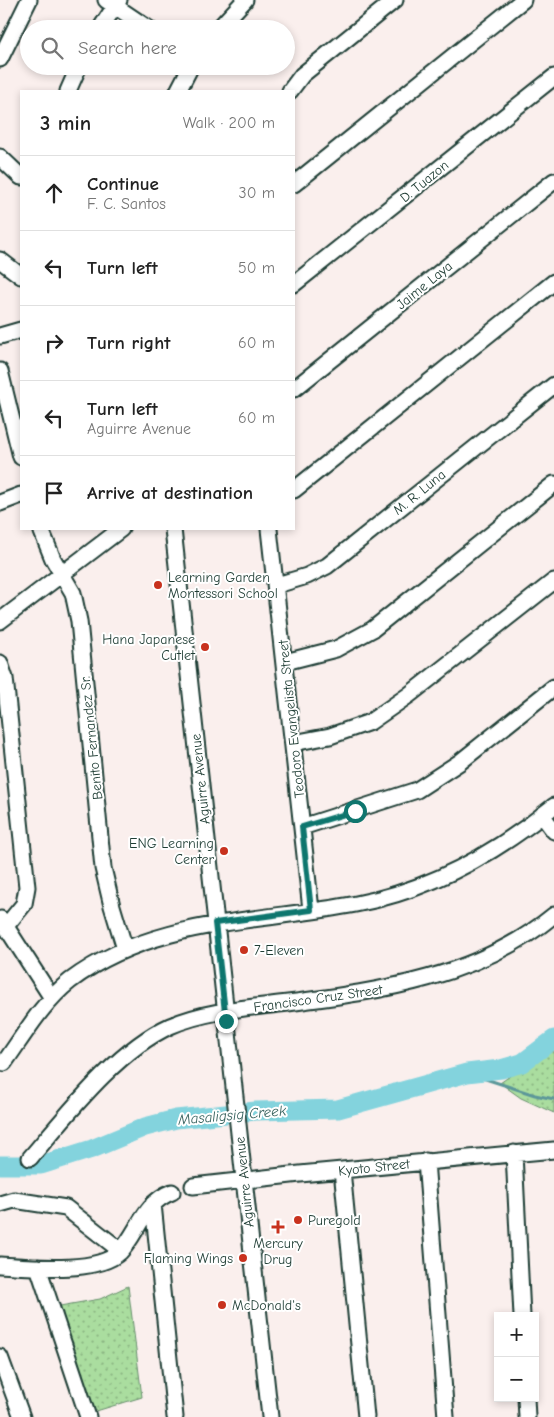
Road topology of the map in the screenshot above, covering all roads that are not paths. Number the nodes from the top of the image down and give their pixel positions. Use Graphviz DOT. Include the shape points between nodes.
graph roads {
  1 [pos="29,0"];
  2 [pos="245,0"];
  3 [pos="395,0"];
  4 [pos="523,0"];
  5 [pos="114,2"];
  6 [pos="105,20"];
  7 [pos="137,20"];
  8 [pos="226,20"];
  9 [pos="0,59"];
  10 [pos="75,75"];
  11 [pos="186,75"];
  12 [pos="554,77"];
  13 [pos="68,90"];
  14 [pos="179,90"];
  15 [pos="291,90"];
  16 [pos="0,157"];
  17 [pos="20,176"];
  18 [pos="554,181"];
  19 [pos="295,183"];
  20 [pos="0,260"];
  21 [pos="20,275"];
  22 [pos="554,282"];
  23 [pos="295,283"];
  24 [pos="20,330"];
  25 [pos="0,336"];
  26 [pos="0,371"];
  27 [pos="554,385"];
  28 [pos="295,388"];
  29 [pos="5,414"];
  30 [pos="20,454"];
  31 [pos="554,484"];
  32 [pos="295,489"];
  33 [pos="20,495"];
  34 [pos="0,503"];
  35 [pos="120,530"];
  36 [pos="173,530"];
  37 [pos="270,530"];
  38 [pos="42,532"];
  39 [pos="62,574"];
  40 [pos="554,581"];
  41 [pos="277,585"];
  42 [pos="0,622"];
  43 [pos="285,662"];
  44 [pos="0,663"];
  45 [pos="554,688"];
  46 [pos="293,743"];
  47 [pos="7,753"];
  48 [pos="548,811"];
  49 [pos="302,827"];
  50 [pos="554,831"];
  51 [pos="311,910"];
  52 [pos="554,915"];
  53 [pos="3,922"];
  54 [pos="215,923"];
  55 [pos="125,949"];
  56 [pos="52,998"];
  57 [pos="225,1011"];
  58 [pos="4,1063"];
  59 [pos="554,1150"];
  60 [pos="514,1153"];
  61 [pos="30,1158"];
  62 [pos="426,1161"];
  63 [pos="342,1170"];
  64 [pos="244,1180"];
  65 [pos="193,1186"];
  66 [pos="172,1192"];
  67 [pos="0,1204"];
  68 [pos="153,1204"];
  69 [pos="121,1251"];
  70 [pos="0,1265"];
  71 [pos="38,1267"];
  72 [pos="522,1312"];
  73 [pos="0,1357"];
  74 [pos="526,1402"];
  75 [pos="22,1417"];
  76 [pos="88,1417"];
  77 [pos="175,1417"];
  78 [pos="270,1417"];
  79 [pos="366,1417"];
  80 [pos="446,1417"];
  81 [pos="527,1417"];
  1 -- 9 [label="street"];
  2 -- 8 [label="street"];
  3 -- 15 [label="street" via="302,75"];
  4 -- 19 [label="street"];
  5 -- 6 [label="street"];
  5 -- 7 [label="street"];
  10 -- 13 [label="street"];
  11 -- 14 [label="street"];
  12 -- 23 [label="street, D. Tuazon"];
  16 -- 17 [label="street"];
  18 -- 28 [label="street, Jaime Laya"];
  20 -- 21 [label="street"];
  22 -- 32 [label="street"];
  24 -- 25 [label="street"];
  26 -- 29 [label="street"];
  27 -- 41 [label="street, M. R. Luna" via="327,566"];
  29 -- 30 [label="street"];
  31 -- 43 [label="street" via="373,629 336,649"];
  33 -- 34 [label="street"];
  35 -- 39 [label="street"];
  36 -- 54 [label="street, Aguirre Avenue"];
  37 -- 41 [label="street, Teodoro Evangelista Street"];
  38 -- 39 [label="street, Benito Fernandez Sr."];
  39 -- 42 [label="street"];
  39 -- 55 [label="street, Benito Fernandez Sr." via="73,593 79,621 103,868"];
  40 -- 46 [label="street" via="370,722 330,736"];
  41 -- 43 [label="street, Teodoro Evangelista Street"];
  43 -- 46 [label="street, Teodoro Evangelista Street"];
  44 -- 47 [label="street" via="5,678"];
  45 -- 49 [label="street" via="460,762 417,790"];
  46 -- 49 [label="street, Teodoro Evangelista Street"];
  47 -- 53 [label="street" via="27,887 24,904"];
  48 -- 50 [label="street"];
  48 -- 51 [label="street" via="497,849 431,883 356,904"];
  49 -- 51 [label="street, Teodoro Evangelista Street"];
  51 -- 54 [label="street"];
  52 -- 57 [label="street, Francisco Cruz Street" via="500,952 468,966 421,980 344,996"];
  53 -- 56 [label="street"];
  54 -- 55 [label="street"];
  54 -- 57 [label="street, Aguirre Avenue"];
  55 -- 56 [label="street" via="71,981"];
  56 -- 58 [label="street"];
  57 -- 61 [label="street, Francisco Cruz Street" via="168,1027 122,1059"];
  57 -- 64 [label="street, Aguirre Avenue"];
  59 -- 60 [label="street, Kyoto Street"];
  60 -- 62 [label="street, Kyoto Street"];
  60 -- 72 [label="street"];
  62 -- 63 [label="street, Kyoto Street"];
  62 -- 80 [label="street"];
  63 -- 64 [label="street, Kyoto Street"];
  63 -- 79 [label="street"];
  64 -- 65 [label="street, Kyoto Street"];
  64 -- 78 [label="street, Aguirre Avenue"];
  66 -- 68 [label="street"];
  67 -- 69 [label="street" via="14,1200 66,1208"];
  68 -- 69 [label="street"];
  68 -- 77 [label="street"];
  69 -- 71 [label="street" via="95,1264"];
  70 -- 71 [label="street"];
  71 -- 76 [label="street"];
  73 -- 75 [label="street"];
  74 -- 81 [label="street"];
}
